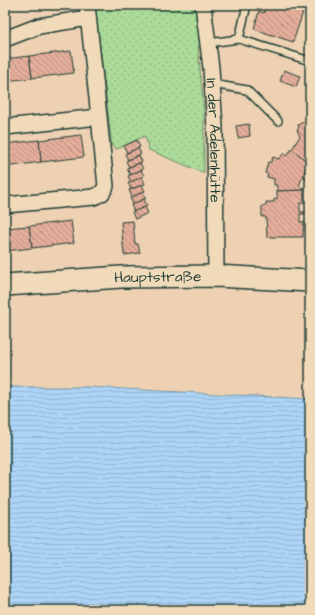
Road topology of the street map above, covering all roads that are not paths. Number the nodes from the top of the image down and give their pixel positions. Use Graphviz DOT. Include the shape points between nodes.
graph roads {
  1 [pos="204,5"];
  2 [pos="246,5"];
  3 [pos="87,11"];
  4 [pos="5,39"];
  5 [pos="239,39"];
  6 [pos="208,42"];
  7 [pos="310,61"];
  8 [pos="212,84"];
  9 [pos="99,117"];
  10 [pos="278,121"];
  11 [pos="5,127"];
  12 [pos="5,205"];
  13 [pos="216,276"];
  14 [pos="310,281"];
  15 [pos="5,285"];
  1 -- 6 [label="street, In der Adelenhütte"];
  2 -- 5 [label="lane"];
  3 -- 4 [label="street"];
  3 -- 9 [label="street"];
  5 -- 6 [label="lane"];
  5 -- 7 [label="lane"];
  6 -- 8 [label="street, In der Adelenhütte"];
  8 -- 10 [label="lane" via="246,90"];
  8 -- 13 [label="street, In der Adelenhütte" via="216,156"];
  9 -- 11 [label="street"];
  9 -- 12 [label="street" via="106,186 102,193 94,197"];
  13 -- 14 [label="main road, Hauptstraße"];
  13 -- 15 [label="main road, Hauptstraße" via="121,277"];
}
